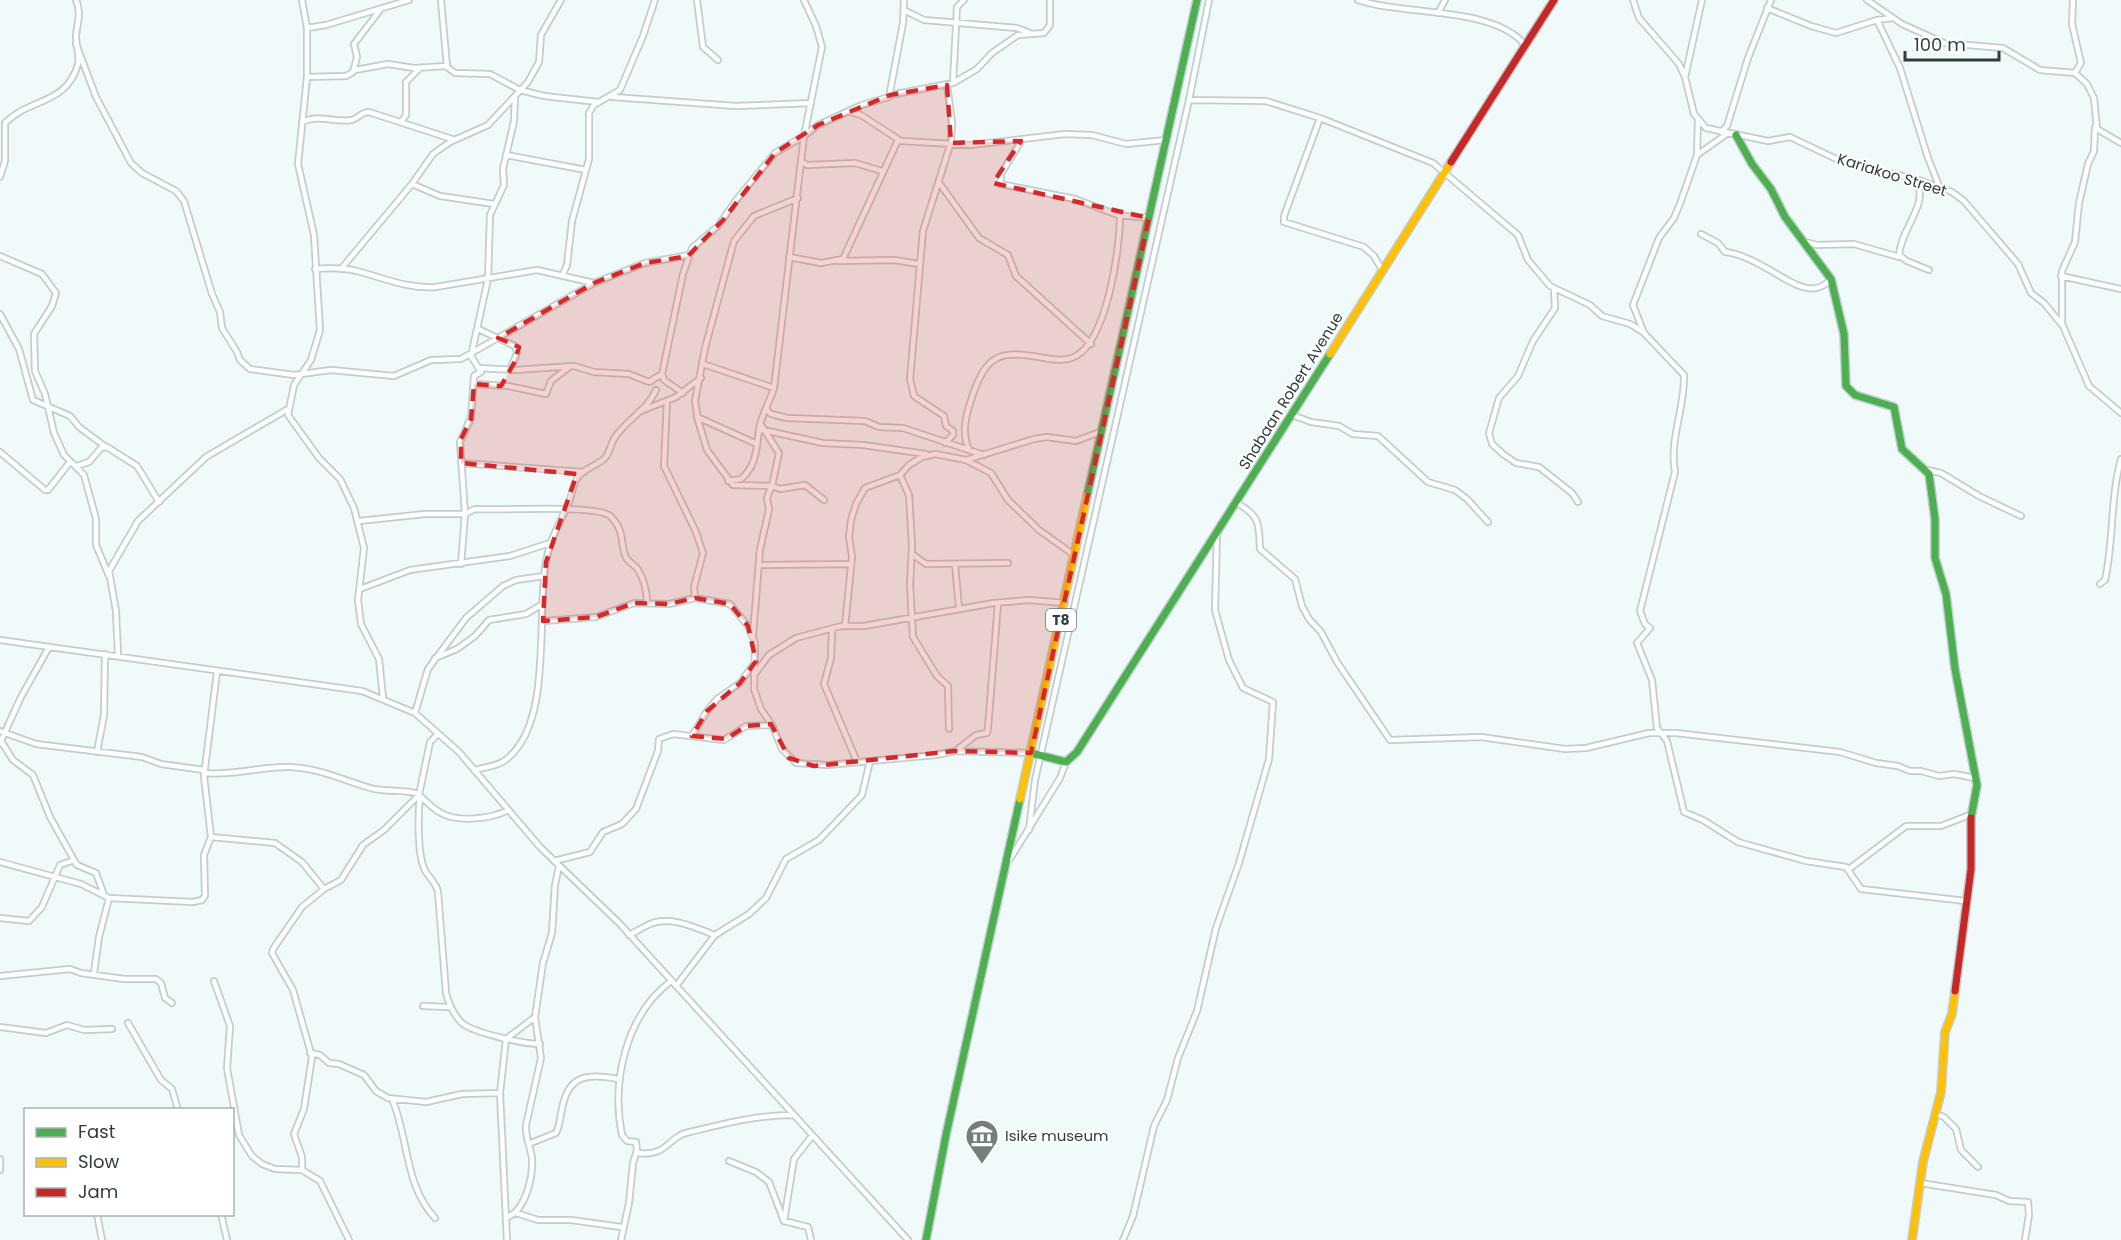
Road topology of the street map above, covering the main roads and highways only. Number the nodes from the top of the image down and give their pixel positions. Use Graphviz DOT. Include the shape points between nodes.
graph roads {
  1 [pos="1197,0"];
  2 [pos="1554,0"];
  3 [pos="1732,134"];
  4 [pos="1031,753"];
  5 [pos="926,1240"];
  6 [pos="1912,1240"];
  1 -- 4 [label="main road, T8"];
  2 -- 4 [label="main road, Shabaan Robert Avenue" via="1077,752 1066,762"];
  3 -- 6 [label="main road" via="1771,189 1785,217 1831,279 1844,334 1846,386 1855,395 1894,407 1898,412 1902,449 1927,470 1935,519 1935,558 1946,594 1954,669 1975,778 1971,869 1952,1014 1945,1032 1936,1114"];
  4 -- 5 [label="main road, T8"];
}
